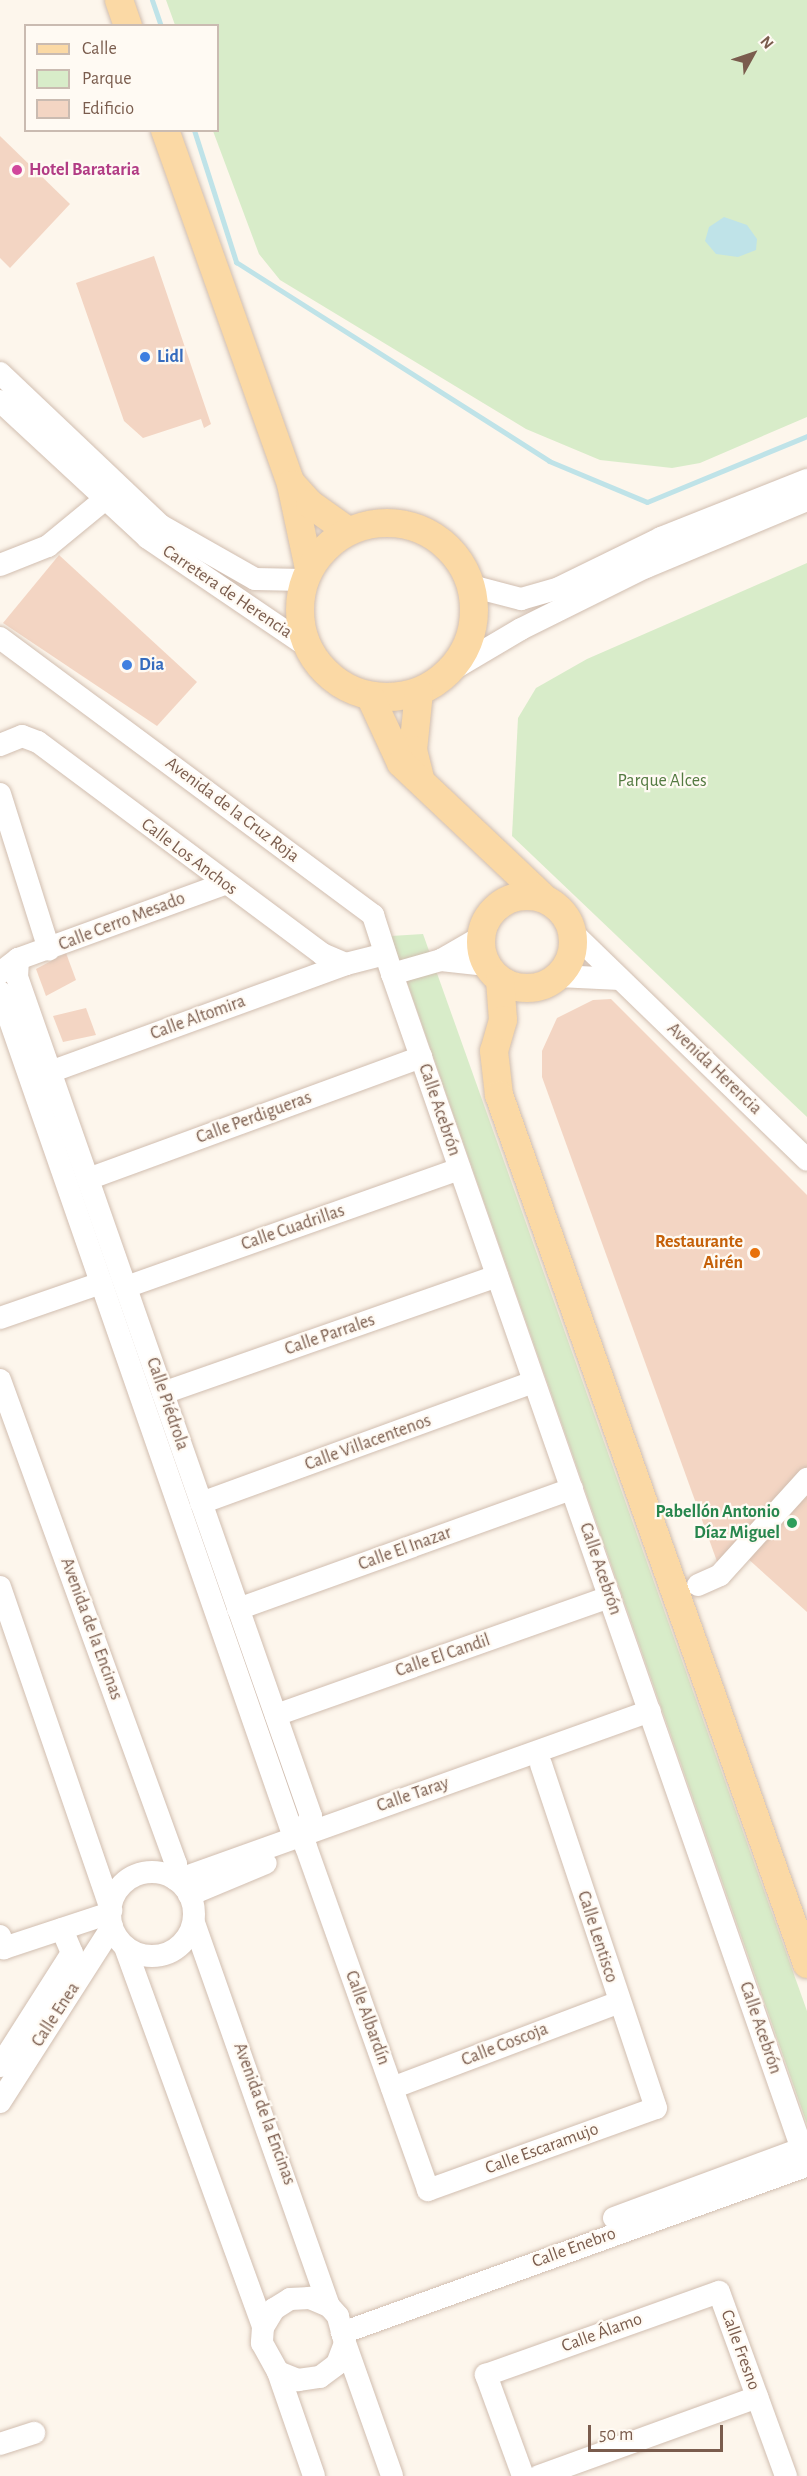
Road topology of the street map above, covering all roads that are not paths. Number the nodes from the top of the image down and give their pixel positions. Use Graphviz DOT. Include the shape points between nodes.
graph roads {
  1 [pos="119,0"];
  2 [pos="127,24"];
  3 [pos="166,132"];
  4 [pos="0,373"];
  5 [pos="0,401"];
  6 [pos="807,480"];
  7 [pos="291,484"];
  8 [pos="104,500"];
  9 [pos="807,500"];
  10 [pos="348,531"];
  11 [pos="154,532"];
  12 [pos="0,565"];
  13 [pos="307,574"];
  14 [pos="471,586"];
  15 [pos="0,638"];
  16 [pos="307,646"];
  17 [pos="450,671"];
  18 [pos="419,692"];
  19 [pos="370,696"];
  20 [pos="0,745"];
  21 [pos="422,786"];
  22 [pos="0,794"];
  23 [pos="500,860"];
  24 [pos="224,884"];
  25 [pos="545,899"];
  26 [pos="507,900"];
  27 [pos="572,932"];
  28 [pos="481,937"];
  29 [pos="49,949"];
  30 [pos="18,959"];
  31 [pos="441,960"];
  32 [pos="346,964"];
  33 [pos="388,964"];
  34 [pos="494,972"];
  35 [pos="0,974"];
  36 [pos="620,979"];
  37 [pos="546,982"];
  38 [pos="0,992"];
  39 [pos="503,1020"];
  40 [pos="421,1058"];
  41 [pos="50,1072"];
  42 [pos="807,1160"];
  43 [pos="460,1169"];
  44 [pos="88,1179"];
  45 [pos="497,1276"];
  46 [pos="101,1283"];
  47 [pos="126,1287"];
  48 [pos="0,1318"];
  49 [pos="0,1360"];
  50 [pos="0,1380"];
  51 [pos="534,1382"];
  52 [pos="163,1393"];
  53 [pos="807,1479"];
  54 [pos="572,1489"];
  55 [pos="201,1503"];
  56 [pos="698,1585"];
  57 [pos="0,1587"];
  58 [pos="610,1597"];
  59 [pos="238,1609"];
  60 [pos="276,1715"];
  61 [pos="652,1718"];
  62 [pos="541,1765"];
  63 [pos="301,1839"];
  64 [pos="181,1885"];
  65 [pos="111,1917"];
  66 [pos="194,1923"];
  67 [pos="62,1929"];
  68 [pos="2,1942"];
  69 [pos="125,1947"];
  70 [pos="807,1964"];
  71 [pos="619,2002"];
  72 [pos="0,2066"];
  73 [pos="392,2088"];
  74 [pos="0,2102"];
  75 [pos="656,2108"];
  76 [pos="805,2160"];
  77 [pos="428,2190"];
  78 [pos="719,2292"];
  79 [pos="339,2325"];
  80 [pos="263,2327"];
  81 [pos="278,2372"];
  82 [pos="757,2397"];
  83 [pos="34,2433"];
  84 [pos="0,2444"];
  85 [pos="314,2476"];
  86 [pos="392,2476"];
  87 [pos="523,2476"];
  88 [pos="539,2476"];
  89 [pos="786,2476"];
  1 -- 2 [label="main road"];
  3 -- 7 [label="main road"];
  4 -- 11 [label="street"];
  5 -- 8 [label="street"];
  6 -- 14 [label="street" via="661,538 559,588 521,599"];
  7 -- 10 [label="main road" via="310,504"];
  7 -- 13 [label="main road"];
  8 -- 11 [label="street"];
  8 -- 12 [label="street" via="48,546"];
  9 -- 17 [label="street" via="646,567 521,629"];
  10 -- 13 [label="main road" via="325,547"];
  10 -- 14 [label="main road" via="372,523 398,523 422,530 460,562"];
  11 -- 13 [label="street, Carretera de Herencia" via="255,579"];
  11 -- 16 [label="street, Carretera de Herencia"];
  13 -- 16 [label="main road" via="299,613"];
  14 -- 17 [label="main road" via="474,613 469,640"];
  15 -- 33 [label="street, Avenida de la Cruz Roja" via="373,915"];
  16 -- 19 [label="main road" via="333,679"];
  17 -- 18 [label="main road"];
  18 -- 19 [label="main road"];
  18 -- 21 [label="main road" via="413,750"];
  19 -- 21 [label="main road" via="401,763"];
  20 -- 24 [label="street, Calle Los Anchos" via="22,736 38,742"];
  21 -- 23 [label="main road"];
  22 -- 29 [label="street"];
  23 -- 25 [label="main road"];
  23 -- 26 [label="main road"];
  24 -- 29 [label="street, Calle Cerro Mesado"];
  24 -- 32 [label="street, Calle Los Anchos" via="322,954"];
  25 -- 26 [label="main road" via="526,896"];
  25 -- 27 [label="main road" via="562,912"];
  26 -- 28 [label="main road" via="485,922"];
  27 -- 36 [label="street, Avenida Herencia"];
  27 -- 37 [label="main road" via="573,948"];
  28 -- 31 [label="street"];
  28 -- 34 [label="main road"];
  29 -- 30 [label="street, Calle Cerro Mesado"];
  30 -- 35 [label="street"];
  30 -- 41 [label="street, Calle Piédrola" via="17,977"];
  31 -- 33 [label="street"];
  31 -- 34 [label="street"];
  32 -- 33 [label="street"];
  32 -- 41 [label="street, Calle Altomira"];
  33 -- 40 [label="street, Calle Acebrón"];
  34 -- 37 [label="main road"];
  34 -- 39 [label="main road"];
  36 -- 37 [label="street"];
  36 -- 42 [label="street, Avenida Herencia"];
  37 -- 39 [label="main road"];
  38 -- 46 [label="street, Calle Albardín"];
  39 -- 70 [label="main road" via="494,1051 499,1095"];
  40 -- 43 [label="street, Calle Acebrón"];
  40 -- 44 [label="street, Calle Perdigueras"];
  41 -- 44 [label="street, Calle Piédrola"];
  43 -- 45 [label="street, Calle Acebrón"];
  43 -- 47 [label="street, Calle Cuadrillas"];
  44 -- 47 [label="street, Calle Piédrola"];
  45 -- 51 [label="street, Calle Acebrón"];
  45 -- 52 [label="street, Calle Parrales"];
  46 -- 48 [label="street"];
  46 -- 63 [label="street, Calle Albardín"];
  47 -- 52 [label="street, Calle Piédrola"];
  49 -- 50 [label="street, Avenida de la Encinas"];
  50 -- 64 [label="street, Avenida de la Encinas"];
  51 -- 54 [label="street, Calle Acebrón"];
  51 -- 55 [label="street, Calle Villacentenos"];
  52 -- 55 [label="street, Calle Piédrola"];
  53 -- 56 [label="street" via="720,1575"];
  54 -- 58 [label="street, Calle Acebrón"];
  54 -- 59 [label="street, Calle El Inazar"];
  55 -- 59 [label="street, Calle Piédrola"];
  57 -- 65 [label="street"];
  58 -- 60 [label="street, Calle El Candil"];
  58 -- 61 [label="street, Calle Acebrón"];
  59 -- 60 [label="street, Calle Piédrola"];
  60 -- 63 [label="street, Calle Piédrola" via="311,1816"];
  61 -- 62 [label="street, Calle Taray"];
  61 -- 63 [label="street, Calle Taray"];
  61 -- 76 [label="street, Calle Acebrón"];
  62 -- 63 [label="street, Calle Taray"];
  62 -- 71 [label="street, Calle Lentisco"];
  63 -- 64 [label="street, Calle Taray"];
  63 -- 73 [label="street, Calle Albardín"];
  64 -- 65 [label="street" via="160,1873 134,1877 114,1896"];
  64 -- 66 [label="street"];
  65 -- 67 [label="street"];
  65 -- 69 [label="street"];
  65 -- 74 [label="street, Calle Enea"];
  66 -- 69 [label="street" via="184,1942 166,1955 145,1956"];
  66 -- 79 [label="street, Avenida de la Encinas"];
  67 -- 68 [label="street"];
  67 -- 72 [label="street" via="72,1953"];
  69 -- 80 [label="street"];
  71 -- 73 [label="street, Calle Coscoja"];
  71 -- 75 [label="street, Calle Lentisco"];
  73 -- 77 [label="street, Calle Albardín"];
  75 -- 77 [label="street, Calle Escaramujo"];
  76 -- 79 [label="street, Calle Enebro"];
  78 -- 82 [label="street, Calle Fresno"];
  78 -- 87 [label="street, Calle Álamo" via="486,2375"];
  79 -- 80 [label="street" via="310,2298 290,2299 274,2309"];
  79 -- 81 [label="street" via="337,2364 320,2377 298,2380"];
  79 -- 86 [label="street, Avenida de la Encinas"];
  80 -- 81 [label="street" via="267,2359"];
  81 -- 85 [label="street"];
  82 -- 88 [label="street"];
  82 -- 89 [label="street, Calle Fresno"];
  83 -- 84 [label="street"];
}
